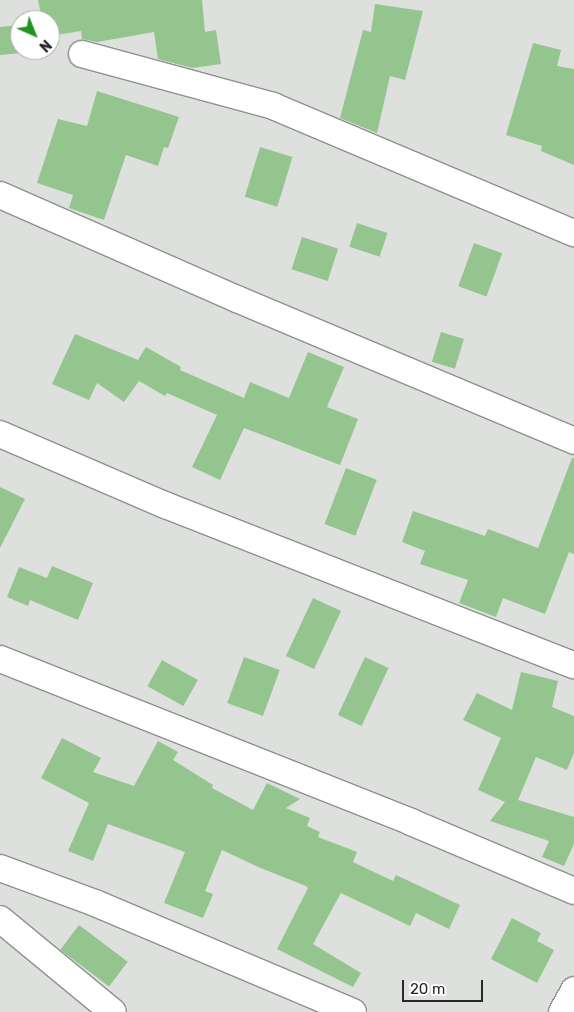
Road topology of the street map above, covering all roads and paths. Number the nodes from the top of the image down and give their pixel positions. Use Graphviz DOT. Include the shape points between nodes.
graph roads {
  1 [pos="82,54"];
  2 [pos="0,195"];
  3 [pos="574,233"];
  4 [pos="0,434"];
  5 [pos="574,441"];
  6 [pos="0,659"];
  7 [pos="574,665"];
  8 [pos="0,868"];
  9 [pos="574,891"];
  10 [pos="0,919"];
  11 [pos="574,990"];
  12 [pos="113,1012"];
  13 [pos="353,1012"];
  14 [pos="562,1012"];
  1 -- 3 [label="street" via="273,106"];
  2 -- 5 [label="street"];
  4 -- 7 [label="street" via="165,505"];
  6 -- 9 [label="street" via="411,822"];
  8 -- 13 [label="street" via="95,902"];
  10 -- 12 [label="street"];
  11 -- 14 [label="street"];
}
